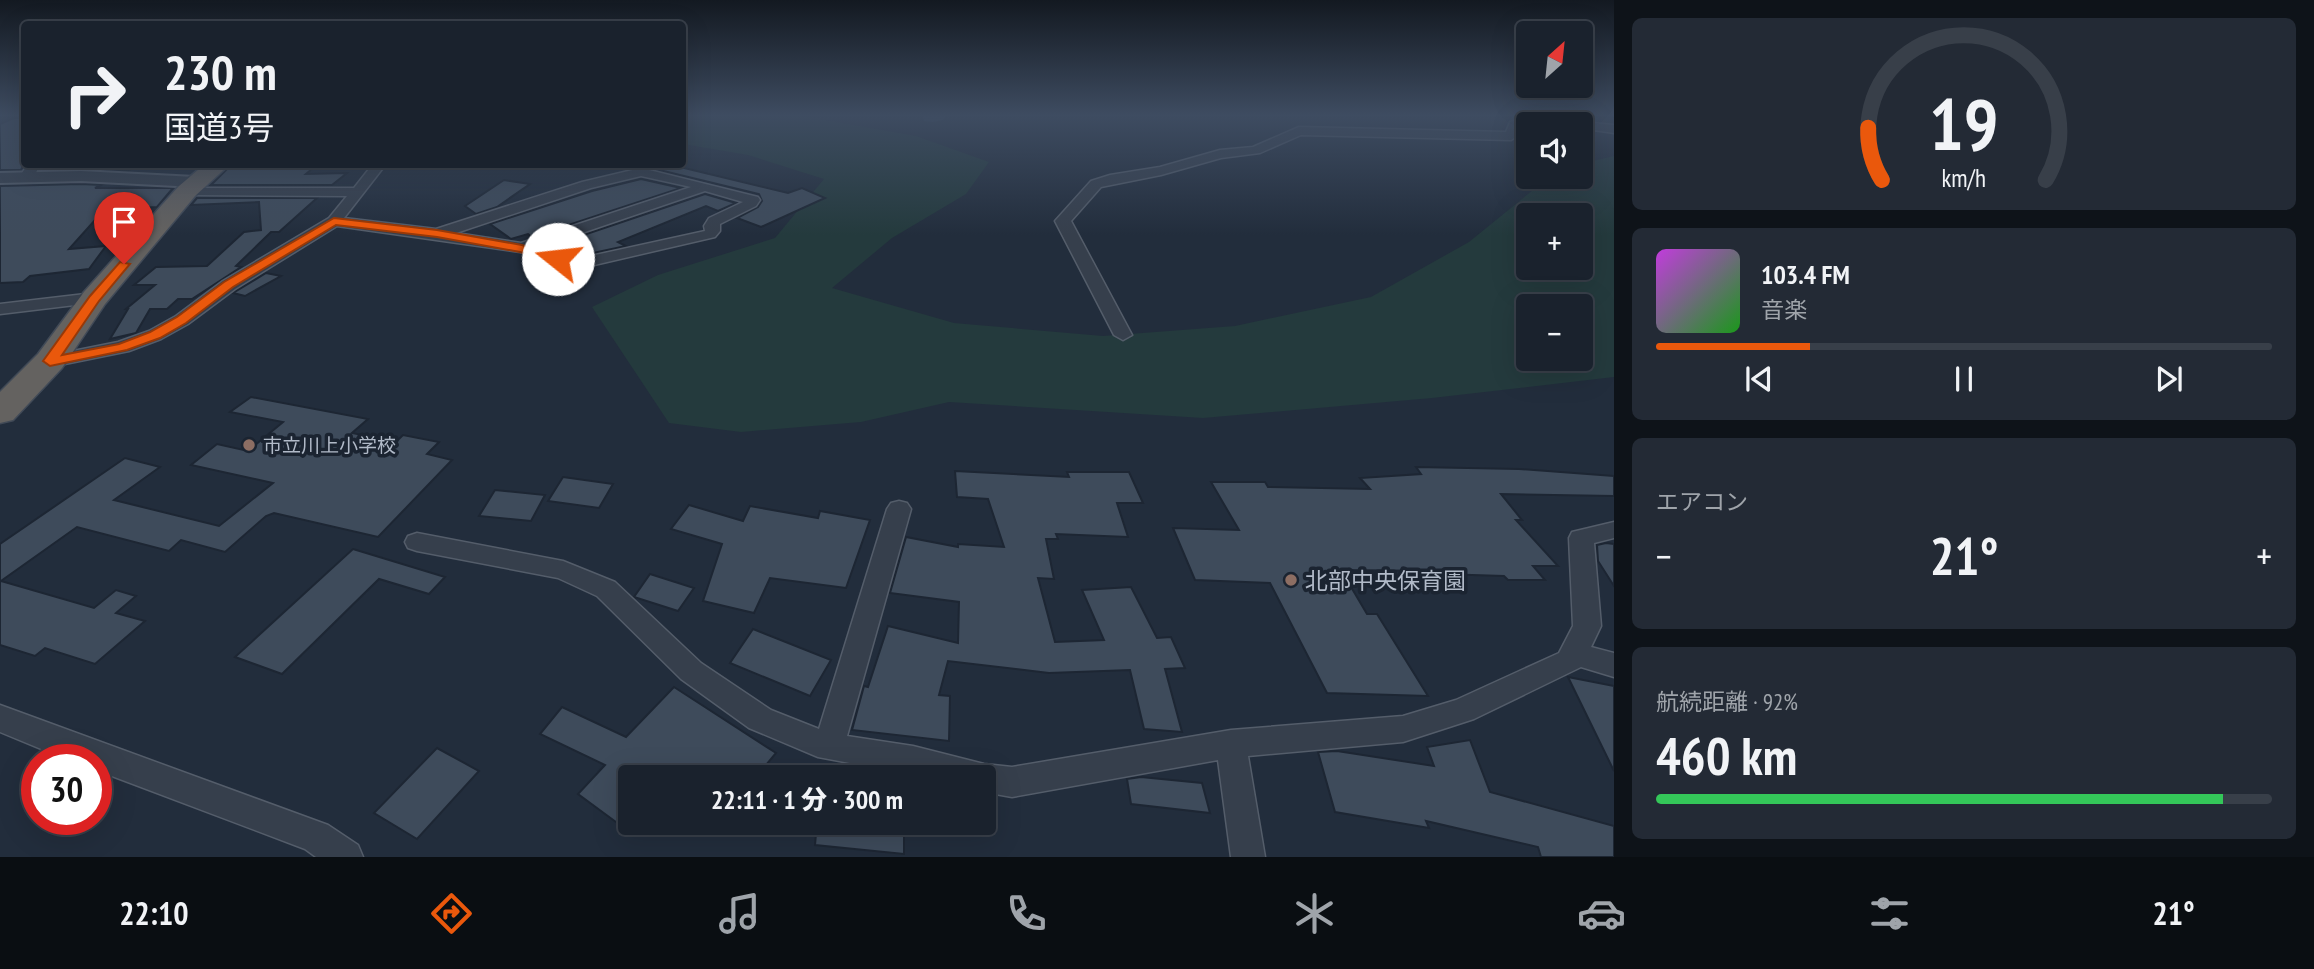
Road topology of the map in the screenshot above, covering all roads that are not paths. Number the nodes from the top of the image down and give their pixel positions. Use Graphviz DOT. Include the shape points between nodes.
graph roads {
  1 [pos="1217,155"];
  2 [pos="214,168"];
  3 [pos="377,168"];
  4 [pos="31,170"];
  5 [pos="0,177"];
  6 [pos="191,187"];
  7 [pos="705,187"];
  8 [pos="358,192"];
  9 [pos="334,221"];
  10 [pos="437,234"];
  11 [pos="522,248"];
  12 [pos="94,299"];
  13 [pos="0,309"];
  14 [pos="1123,335"];
  15 [pos="50,361"];
  16 [pos="0,412"];
  17 [pos="899,509"];
  18 [pos="1614,530"];
  19 [pos="417,542"];
  20 [pos="1573,653"];
  21 [pos="1614,664"];
  22 [pos="0,718"];
  23 [pos="1231,744"];
  24 [pos="829,747"];
  25 [pos="933,765"];
  26 [pos="996,779"];
  27 [pos="346,857"];
  28 [pos="1248,857"];
  1 -- 14 [label="street" via="1096,184 1062,221"];
  2 -- 6 [label="highway"];
  3 -- 8 [label="street"];
  4 -- 5 [label="street"];
  4 -- 6 [label="street"];
  6 -- 8 [label="street"];
  6 -- 12 [label="highway"];
  7 -- 10 [label="street" via="641,172"];
  7 -- 11 [label="street"];
  7 -- 11 [label="street" via="753,200 714,221 710,234 588,263"];
  8 -- 9 [label="street"];
  9 -- 10 [label="street"];
  9 -- 15 [label="street" via="155,335 122,347"];
  10 -- 11 [label="street"];
  12 -- 13 [label="street"];
  12 -- 15 [label="highway"];
  15 -- 16 [label="highway"];
  17 -- 24 [label="street"];
  18 -- 20 [label="street" via="1581,538 1587,626"];
  19 -- 24 [label="street" via="584,577 606,589 691,671 760,719"];
  20 -- 21 [label="street"];
  20 -- 23 [label="street" via="1570,661 1463,710 1415,726 1372,734"];
  22 -- 27 [label="street" via="316,837"];
  23 -- 26 [label="street" via="1012,782"];
  23 -- 28 [label="street"];
  24 -- 25 [label="street"];
}
